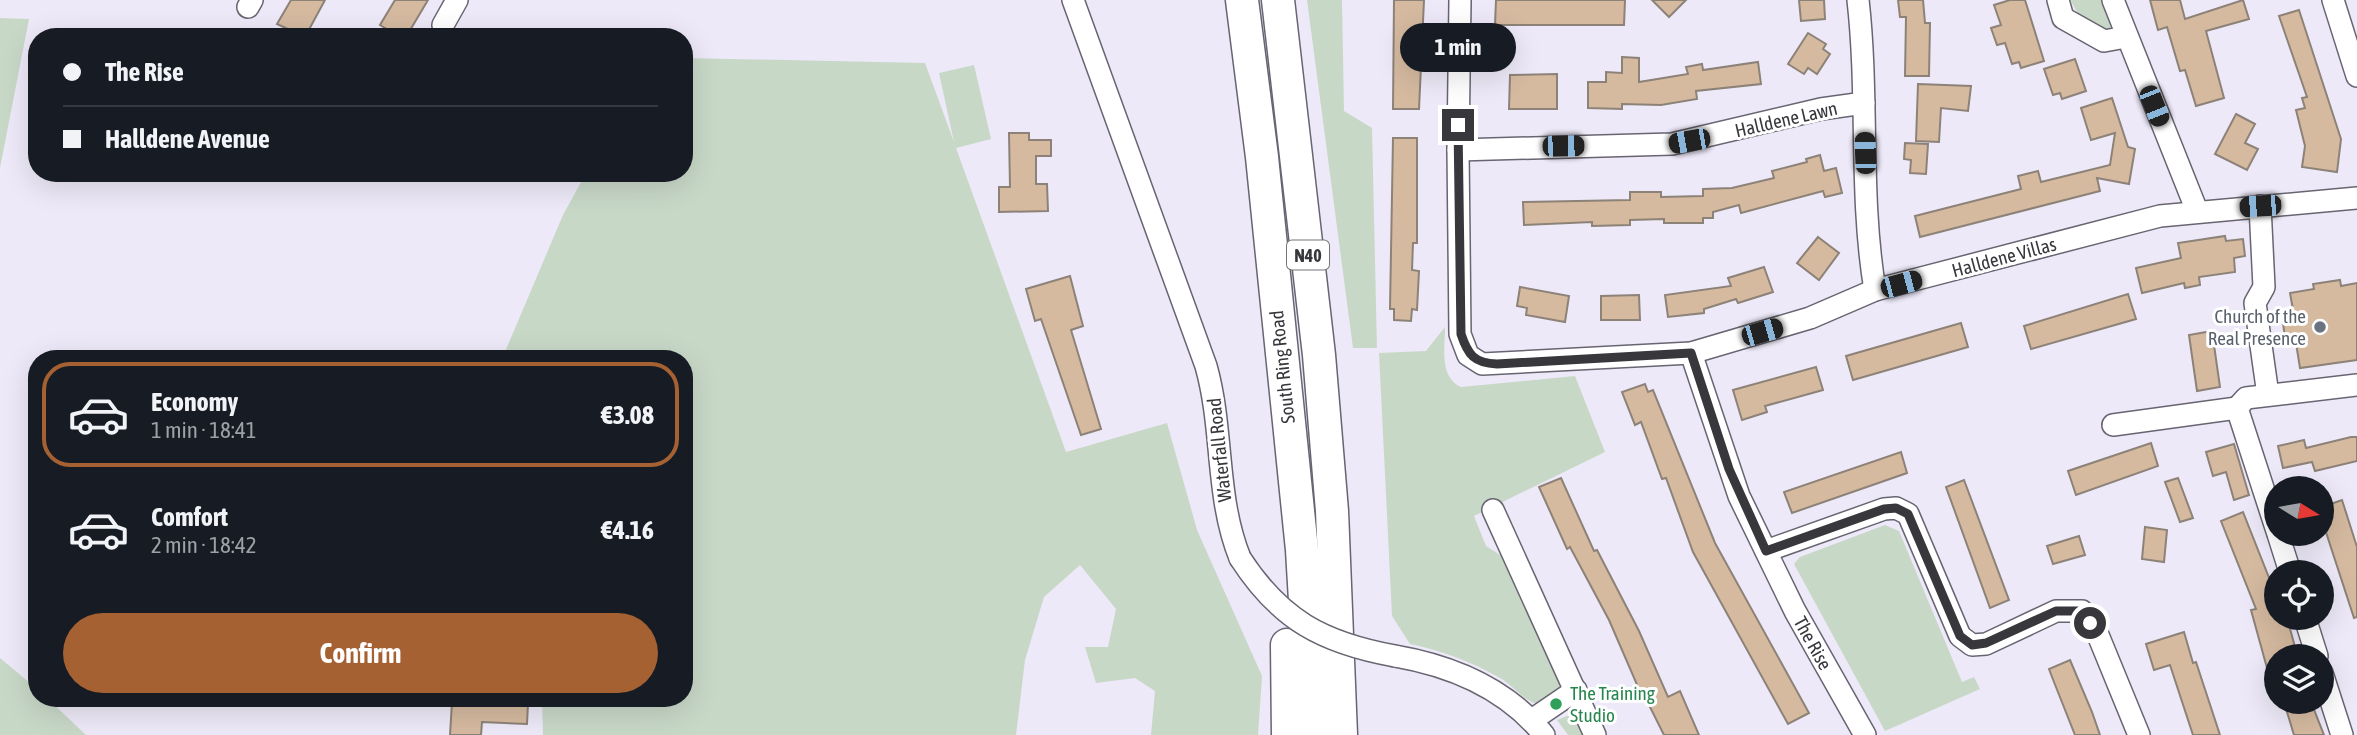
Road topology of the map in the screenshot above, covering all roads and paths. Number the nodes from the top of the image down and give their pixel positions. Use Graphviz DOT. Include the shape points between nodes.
graph roads {
  1 [pos="457,0"];
  2 [pos="1073,0"];
  3 [pos="1242,0"];
  4 [pos="1278,0"];
  5 [pos="1460,0"];
  6 [pos="1857,0"];
  7 [pos="2058,0"];
  8 [pos="2113,0"];
  9 [pos="2333,0"];
  10 [pos="443,25"];
  11 [pos="2126,37"];
  12 [pos="2357,76"];
  13 [pos="1864,103"];
  14 [pos="1458,150"];
  15 [pos="2357,198"];
  16 [pos="2260,206"];
  17 [pos="2197,211"];
  18 [pos="1875,290"];
  19 [pos="1279,337"];
  20 [pos="1691,353"];
  21 [pos="2357,385"];
  22 [pos="2268,395"];
  23 [pos="2237,408"];
  24 [pos="2113,425"];
  25 [pos="2264,492"];
  26 [pos="1493,510"];
  27 [pos="1332,511"];
  28 [pos="1766,551"];
  29 [pos="1576,690"];
  30 [pos="2334,710"];
  31 [pos="1538,728"];
  32 [pos="1862,734"];
  33 [pos="1288,735"];
  34 [pos="1313,735"];
  35 [pos="1341,735"];
  36 [pos="1361,735"];
  37 [pos="1595,735"];
  38 [pos="2139,735"];
  39 [pos="2342,735"];
  1 -- 10 [label="street"];
  2 -- 31 [label="street, Waterfall Road, bridge" via="1206,366 1217,409 1225,506 1241,558 1266,594 1296,621 1345,644 1441,665 1475,680 1494,690"];
  3 -- 19 [label="highway, South Ring Road / N40"];
  4 -- 27 [label="highway, South Ring Road / N40"];
  5 -- 14 [label="street"];
  6 -- 13 [label="street" via="1865,60"];
  7 -- 11 [label="street" via="2063,18 2105,41"];
  8 -- 11 [label="street"];
  9 -- 12 [label="street"];
  11 -- 17 [label="street"];
  13 -- 14 [label="street, Halldene Lawn" via="1672,144"];
  13 -- 18 [label="street" via="1869,252"];
  14 -- 20 [label="street, Halldene Villas" via="1461,334 1468,355 1482,364"];
  15 -- 16 [label="street, Halldene Villas"];
  16 -- 17 [label="street, Halldene Villas"];
  16 -- 22 [label="street" via="2264,287 2255,303"];
  17 -- 18 [label="street, Halldene Villas" via="2160,216"];
  18 -- 20 [label="street, Halldene Villas" via="1810,318"];
  19 -- 33 [label="highway"];
  19 -- 34 [label="highway, South Ring Road / N40" via="1302,550"];
  20 -- 28 [label="street, The Rise" via="1729,469"];
  21 -- 22 [label="street"];
  22 -- 23 [label="street" via="2246,398"];
  23 -- 24 [label="street"];
  23 -- 25 [label="street"];
  26 -- 29 [label="street"];
  27 -- 35 [label="highway, South Ring Road / N40"];
  27 -- 36 [label="highway"];
  28 -- 32 [label="street, The Rise"];
  28 -- 38 [label="street" via="1896,508 1908,514 1960,636 1972,645 2056,611 2082,611 2098,635"];
  29 -- 31 [label="street"];
  29 -- 37 [label="street"];
  30 -- 39 [label="street"];
}
